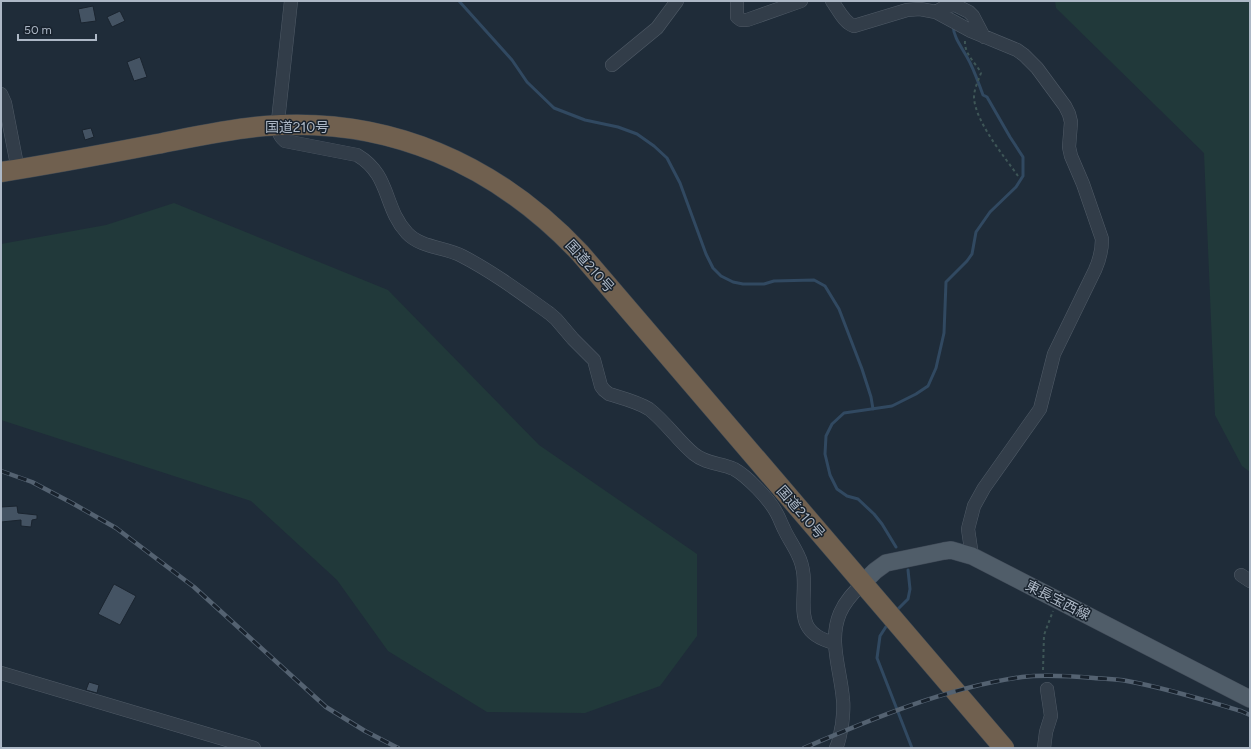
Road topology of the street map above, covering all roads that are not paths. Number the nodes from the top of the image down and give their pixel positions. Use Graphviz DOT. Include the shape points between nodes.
graph roads {
  1 [pos="291,1"];
  2 [pos="677,1"];
  3 [pos="737,1"];
  4 [pos="801,1"];
  5 [pos="832,1"];
  6 [pos="612,64"];
  7 [pos="1,94"];
  8 [pos="278,126"];
  9 [pos="9,171"];
  10 [pos="972,556"];
  11 [pos="862,584"];
  12 [pos="835,643"];
  13 [pos="1,673"];
  14 [pos="1047,689"];
  15 [pos="1250,698"];
  16 [pos="254,748"];
  17 [pos="836,748"];
  18 [pos="1004,748"];
  19 [pos="1044,748"];
  1 -- 8 [label="street"];
  2 -- 6 [label="street" via="657,28"];
  3 -- 4 [label="street" via="737,17 747,20"];
  5 -- 10 [label="street" via="846,22 854,26 908,10 936,12 946,6 955,5 973,16 984,37 1024,55 1037,68 1069,114 1071,156 1102,240 1095,270 1054,354 1040,409 974,506 968,529"];
  7 -- 9 [label="street" via="5,103"];
  8 -- 9 [label="highway, 国道210号" via="212,133"];
  8 -- 11 [label="highway, 国道210号" via="350,129 410,142 473,170 506,189 530,207 584,258"];
  8 -- 12 [label="street" via="278,133 285,141 357,155 366,160 382,180 395,215 407,233 421,243 460,255 556,318 594,360 604,390 649,409 695,455 734,470 747,479 777,514 802,563 806,626 816,637"];
  10 -- 11 [label="main road, 東長宝西線" via="944,551 892,561 875,570"];
  10 -- 15 [label="main road, 東長宝西線"];
  11 -- 12 [label="street" via="840,612"];
  11 -- 18 [label="highway, 国道210号"];
  12 -- 17 [label="street" via="844,710"];
  13 -- 16 [label="street"];
  14 -- 19 [label="street" via="1051,716"];
}
